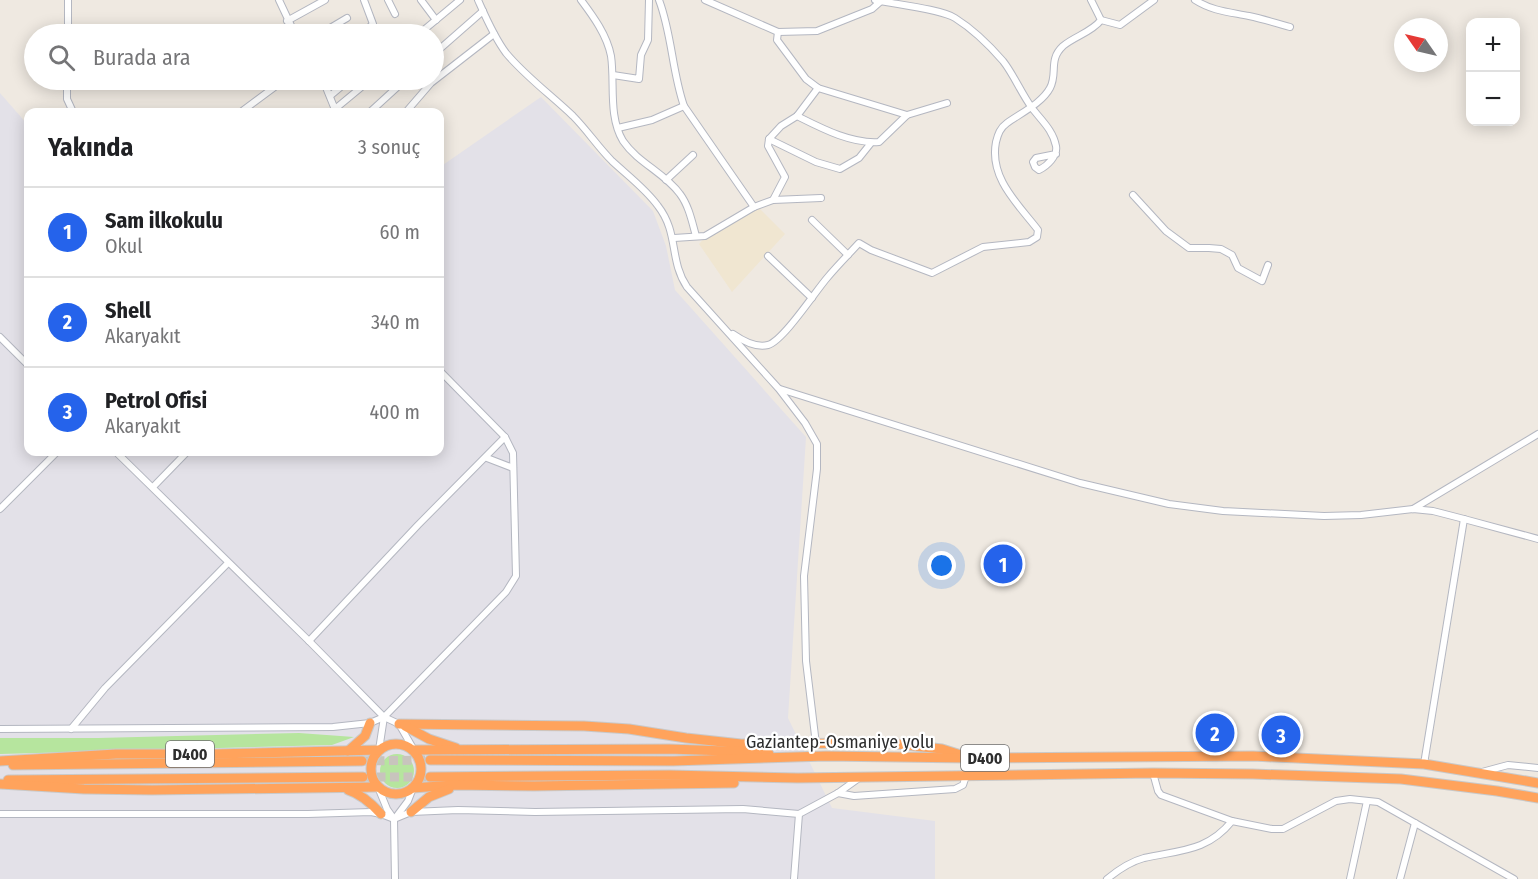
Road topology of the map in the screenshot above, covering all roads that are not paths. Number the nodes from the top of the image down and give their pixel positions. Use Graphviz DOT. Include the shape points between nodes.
graph roads {
  1 [pos="68,0"];
  2 [pos="279,0"];
  3 [pos="325,0"];
  4 [pos="364,0"];
  5 [pos="388,0"];
  6 [pos="421,0"];
  7 [pos="460,0"];
  8 [pos="478,0"];
  9 [pos="580,0"];
  10 [pos="649,0"];
  11 [pos="659,0"];
  12 [pos="705,0"];
  13 [pos="901,0"];
  14 [pos="1091,0"];
  15 [pos="1154,0"];
  16 [pos="1195,0"];
  17 [pos="878,1"];
  18 [pos="909,7"];
  19 [pos="483,11"];
  20 [pos="395,14"];
  21 [pos="347,18"];
  22 [pos="1101,20"];
  23 [pos="287,21"];
  24 [pos="436,21"];
  25 [pos="68,24"];
  26 [pos="289,24"];
  27 [pos="337,24"];
  28 [pos="373,24"];
  29 [pos="432,24"];
  30 [pos="1290,27"];
  31 [pos="778,32"];
  32 [pos="494,34"];
  33 [pos="444,45"];
  34 [pos="444,73"];
  35 [pos="613,75"];
  36 [pos="818,88"];
  37 [pos="67,90"];
  38 [pos="271,90"];
  39 [pos="327,90"];
  40 [pos="337,90"];
  41 [pos="359,90"];
  42 [pos="394,90"];
  43 [pos="425,90"];
  44 [pos="330,96"];
  45 [pos="947,103"];
  46 [pos="684,106"];
  47 [pos="1031,107"];
  48 [pos="71,108"];
  49 [pos="246,108"];
  50 [pos="334,108"];
  51 [pos="338,108"];
  52 [pos="374,108"];
  53 [pos="409,108"];
  54 [pos="907,115"];
  55 [pos="797,116"];
  56 [pos="618,128"];
  57 [pos="769,139"];
  58 [pos="871,143"];
  59 [pos="1056,154"];
  60 [pos="693,155"];
  61 [pos="666,180"];
  62 [pos="1132,195"];
  63 [pos="821,198"];
  64 [pos="773,200"];
  65 [pos="754,207"];
  66 [pos="812,219"];
  67 [pos="696,236"];
  68 [pos="674,238"];
  69 [pos="848,255"];
  70 [pos="768,256"];
  71 [pos="1268,265"];
  72 [pos="812,298"];
  73 [pos="723,327"];
  74 [pos="0,337"];
  75 [pos="24,361"];
  76 [pos="444,374"];
  77 [pos="779,389"];
  78 [pos="1538,434"];
  79 [pos="505,437"];
  80 [pos="53,456"];
  81 [pos="120,456"];
  82 [pos="183,456"];
  83 [pos="487,458"];
  84 [pos="513,468"];
  85 [pos="153,487"];
  86 [pos="0,509"];
  87 [pos="1413,509"];
  88 [pos="1464,519"];
  89 [pos="1538,539"];
  90 [pos="228,563"];
  91 [pos="309,640"];
  92 [pos="384,717"];
  93 [pos="370,723"];
  94 [pos="399,724"];
  95 [pos="0,729"];
  96 [pos="71,729"];
  97 [pos="816,744"];
  98 [pos="379,750"];
  99 [pos="414,750"];
  100 [pos="464,750"];
  101 [pos="348,752"];
  102 [pos="793,757"];
  103 [pos="967,758"];
  104 [pos="429,760"];
  105 [pos="362,761"];
  106 [pos="0,763"];
  107 [pos="1424,764"];
  108 [pos="1538,768"];
  109 [pos="1153,773"];
  110 [pos="1481,773"];
  111 [pos="966,776"];
  112 [pos="363,777"];
  113 [pos="430,777"];
  114 [pos="798,778"];
  115 [pos="859,778"];
  116 [pos="0,782"];
  117 [pos="1538,783"];
  118 [pos="459,785"];
  119 [pos="378,787"];
  120 [pos="343,788"];
  121 [pos="413,788"];
  122 [pos="838,793"];
  123 [pos="1538,798"];
  124 [pos="1366,801"];
  125 [pos="411,812"];
  126 [pos="0,814"];
  127 [pos="381,814"];
  128 [pos="799,814"];
  129 [pos="394,819"];
  130 [pos="1232,821"];
  131 [pos="1415,823"];
  132 [pos="395,879"];
  133 [pos="794,879"];
  134 [pos="1107,879"];
  135 [pos="1350,879"];
  136 [pos="1400,879"];
  137 [pos="1514,879"];
  1 -- 25 [label="street"];
  2 -- 23 [label="street"];
  3 -- 23 [label="street"];
  4 -- 28 [label="street"];
  5 -- 20 [label="street"];
  6 -- 24 [label="street"];
  7 -- 24 [label="street"];
  8 -- 19 [label="street"];
  9 -- 35 [label="street" via="602,31"];
  10 -- 35 [label="street" via="648,40 641,55 639,79"];
  11 -- 46 [label="street"];
  12 -- 31 [label="street"];
  13 -- 18 [label="street"];
  14 -- 22 [label="street"];
  15 -- 22 [label="street" via="1120,25"];
  16 -- 30 [label="street" via="1226,13"];
  17 -- 18 [label="street"];
  17 -- 31 [label="street" via="872,9 817,31"];
  18 -- 47 [label="street" via="954,17 1003,62"];
  19 -- 32 [label="street"];
  19 -- 33 [label="street"];
  21 -- 27 [label="street"];
  22 -- 47 [label="street" via="1055,55 1051,87"];
  23 -- 26 [label="street"];
  24 -- 29 [label="street"];
  31 -- 36 [label="street" via="777,40 806,79"];
  32 -- 34 [label="street"];
  32 -- 68 [label="street" via="521,69 657,204"];
  35 -- 56 [label="street" via="614,119"];
  36 -- 54 [label="street"];
  36 -- 55 [label="street"];
  37 -- 48 [label="street"];
  38 -- 49 [label="street"];
  39 -- 44 [label="street"];
  40 -- 44 [label="street"];
  41 -- 51 [label="street"];
  42 -- 52 [label="street"];
  43 -- 53 [label="street"];
  44 -- 50 [label="street"];
  45 -- 54 [label="street"];
  46 -- 56 [label="street" via="652,120"];
  46 -- 65 [label="street"];
  47 -- 59 [label="street" via="1049,128"];
  47 -- 69 [label="street" via="1003,126 994,151 1005,188 1038,230 1037,237 1029,242 983,248 932,273 859,243"];
  54 -- 58 [label="street" via="879,142"];
  55 -- 57 [label="street"];
  55 -- 58 [label="street"];
  56 -- 61 [label="street" via="639,160"];
  57 -- 58 [label="street" via="840,169 859,158"];
  57 -- 64 [label="street" via="768,146 785,177"];
  60 -- 61 [label="street"];
  61 -- 67 [label="street" via="684,201"];
  62 -- 71 [label="street" via="1166,231 1189,248 1221,249 1232,255 1238,268 1262,281"];
  63 -- 64 [label="street"];
  64 -- 65 [label="street"];
  65 -- 67 [label="street" via="705,236"];
  66 -- 69 [label="street"];
  67 -- 68 [label="street"];
  68 -- 73 [label="street" via="680,277"];
  69 -- 72 [label="street"];
  70 -- 72 [label="street"];
  72 -- 73 [label="street" via="771,344 760,346 742,340"];
  73 -- 77 [label="street"];
  74 -- 75 [label="street"];
  76 -- 79 [label="street"];
  77 -- 87 [label="street" via="1080,483 1169,504 1324,516"];
  77 -- 97 [label="street" via="817,444 804,576 806,661"];
  78 -- 87 [label="street"];
  79 -- 83 [label="street"];
  79 -- 84 [label="street" via="513,453"];
  80 -- 86 [label="street"];
  81 -- 85 [label="street"];
  82 -- 85 [label="street"];
  83 -- 84 [label="street"];
  83 -- 91 [label="street"];
  84 -- 92 [label="street" via="516,576 506,592"];
  85 -- 90 [label="street"];
  87 -- 88 [label="street"];
  88 -- 89 [label="street"];
  88 -- 107 [label="street"];
  90 -- 91 [label="street"];
  90 -- 96 [label="street" via="105,688"];
  91 -- 92 [label="street"];
  92 -- 93 [label="street"];
  92 -- 94 [label="street"];
  92 -- 98 [label="street"];
  93 -- 96 [label="street" via="333,727"];
  93 -- 101 [label="highway" via="365,736"];
  94 -- 97 [label="highway" via="584,726 719,742"];
  94 -- 99 [label="street"];
  94 -- 100 [label="highway, D400"];
  95 -- 96 [label="street"];
  97 -- 103 [label="highway" via="898,744 955,751"];
  98 -- 99 [label="highway, D400" via="394,743"];
  98 -- 101 [label="highway, D400"];
  98 -- 119 [label="highway" via="371,768"];
  99 -- 100 [label="highway, D400"];
  99 -- 121 [label="highway" via="422,770"];
  100 -- 102 [label="highway, D400" via="678,750"];
  101 -- 106 [label="highway, D400" via="116,754"];
  102 -- 103 [label="highway, Gaziantep-Osmaniye yolu / D400"];
  102 -- 104 [label="highway, Gaziantep-Osmaniye yolu / D400"];
  103 -- 107 [label="highway, Gaziantep-Osmaniye yolu / D400" via="1253,756"];
  105 -- 106 [label="highway"];
  107 -- 110 [label="highway, Gaziantep-Osmaniye yolu / D400"];
  108 -- 110 [label="street" via="1508,765"];
  109 -- 111 [label="highway, Gaziantep-Osmaniye yolu / D400"];
  109 -- 123 [label="highway, Gaziantep-Osmaniye yolu / D400" via="1401,779"];
  109 -- 130 [label="street" via="1161,795"];
  110 -- 117 [label="highway, Gaziantep-Osmaniye yolu / D400"];
  111 -- 115 [label="highway, Gaziantep-Osmaniye yolu / D400"];
  111 -- 122 [label="street" via="963,785 955,789 852,796"];
  112 -- 116 [label="highway"];
  113 -- 114 [label="highway, Gaziantep-Osmaniye yolu / D400"];
  114 -- 115 [label="highway, Gaziantep-Osmaniye yolu / D400"];
  114 -- 118 [label="highway, D400" via="759,783"];
  115 -- 122 [label="street"];
  116 -- 120 [label="highway, D400" via="95,789"];
  118 -- 121 [label="highway, D400"];
  118 -- 125 [label="highway, D400" via="429,797"];
  119 -- 120 [label="highway, D400"];
  119 -- 121 [label="highway, D400" via="395,794"];
  119 -- 129 [label="street"];
  120 -- 127 [label="highway, D400"];
  121 -- 129 [label="street"];
  122 -- 128 [label="street"];
  124 -- 130 [label="street" via="1336,801 1283,829"];
  124 -- 131 [label="street" via="1378,802"];
  124 -- 135 [label="street"];
  125 -- 128 [label="street" via="743,809"];
  125 -- 129 [label="street"];
  126 -- 127 [label="street"];
  127 -- 129 [label="street"];
  128 -- 133 [label="street"];
  129 -- 132 [label="street"];
  130 -- 134 [label="street" via="1203,845 1133,862"];
  131 -- 136 [label="street"];
  131 -- 137 [label="street"];
}
